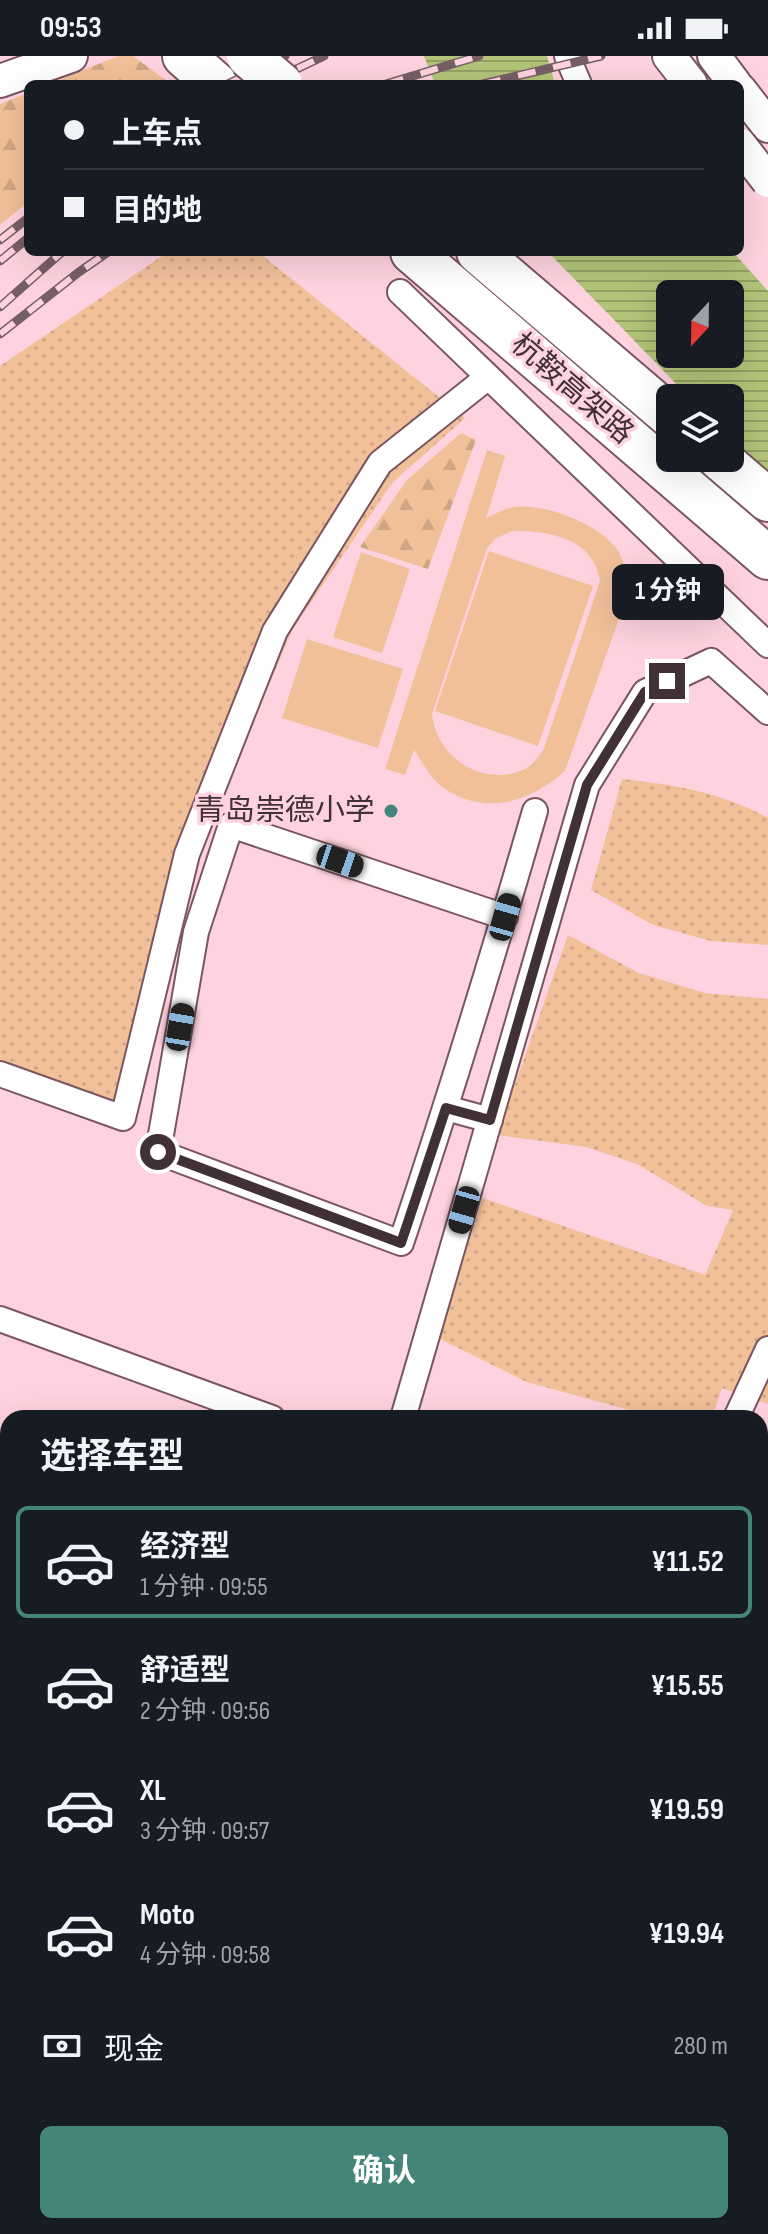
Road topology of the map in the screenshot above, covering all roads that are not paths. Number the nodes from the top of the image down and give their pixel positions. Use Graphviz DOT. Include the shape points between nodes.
graph roads {
  1 [pos="184,56"];
  2 [pos="248,56"];
  3 [pos="567,56"];
  4 [pos="669,56"];
  5 [pos="714,56"];
  6 [pos="64,59"];
  7 [pos="211,80"];
  8 [pos="276,80"];
  9 [pos="577,80"];
  10 [pos="688,80"];
  11 [pos="732,80"];
  12 [pos="0,81"];
  13 [pos="744,95"];
  14 [pos="768,126"];
  15 [pos="768,147"];
  16 [pos="744,150"];
  17 [pos="744,155"];
  18 [pos="768,181"];
  19 [pos="417,256"];
  20 [pos="483,256"];
  21 [pos="400,292"];
  22 [pos="488,377"];
  23 [pos="656,404"];
  24 [pos="735,472"];
  25 [pos="768,500"];
  26 [pos="713,511"];
  27 [pos="768,558"];
  28 [pos="768,566"];
  29 [pos="768,645"];
  30 [pos="768,712"];
  31 [pos="535,811"];
  32 [pos="505,917"];
  33 [pos="0,1074"];
  34 [pos="446,1108"];
  35 [pos="490,1120"];
  36 [pos="0,1319"];
  37 [pos="768,1349"];
  38 [pos="250,1410"];
  39 [pos="405,1410"];
  40 [pos="740,1410"];
  1 -- 7 [label="highway"];
  2 -- 8 [label="highway, bridge"];
  3 -- 9 [label="street"];
  4 -- 10 [label="main road"];
  5 -- 11 [label="main road"];
  6 -- 12 [label="main road"];
  13 -- 14 [label="main road"];
  15 -- 17 [label="street"];
  16 -- 18 [label="main road, bridge"];
  19 -- 26 [label="highway, 杭鞍高架路"];
  20 -- 23 [label="highway, 杭鞍高架路"];
  21 -- 22 [label="street"];
  22 -- 29 [label="street"];
  22 -- 33 [label="street" via="380,463 275,631 187,854 123,1118"];
  24 -- 25 [label="highway"];
  26 -- 27 [label="highway, 杭鞍高架路"];
  26 -- 28 [label="highway"];
  30 -- 35 [label="street" via="711,661 645,692 587,785"];
  31 -- 32 [label="street"];
  32 -- 34 [label="street"];
  32 -- 34 [label="street" via="231,825 196,932 158,1152 401,1243"];
  34 -- 35 [label="street"];
  35 -- 39 [label="street"];
  36 -- 38 [label="street"];
  37 -- 40 [label="street"];
}
